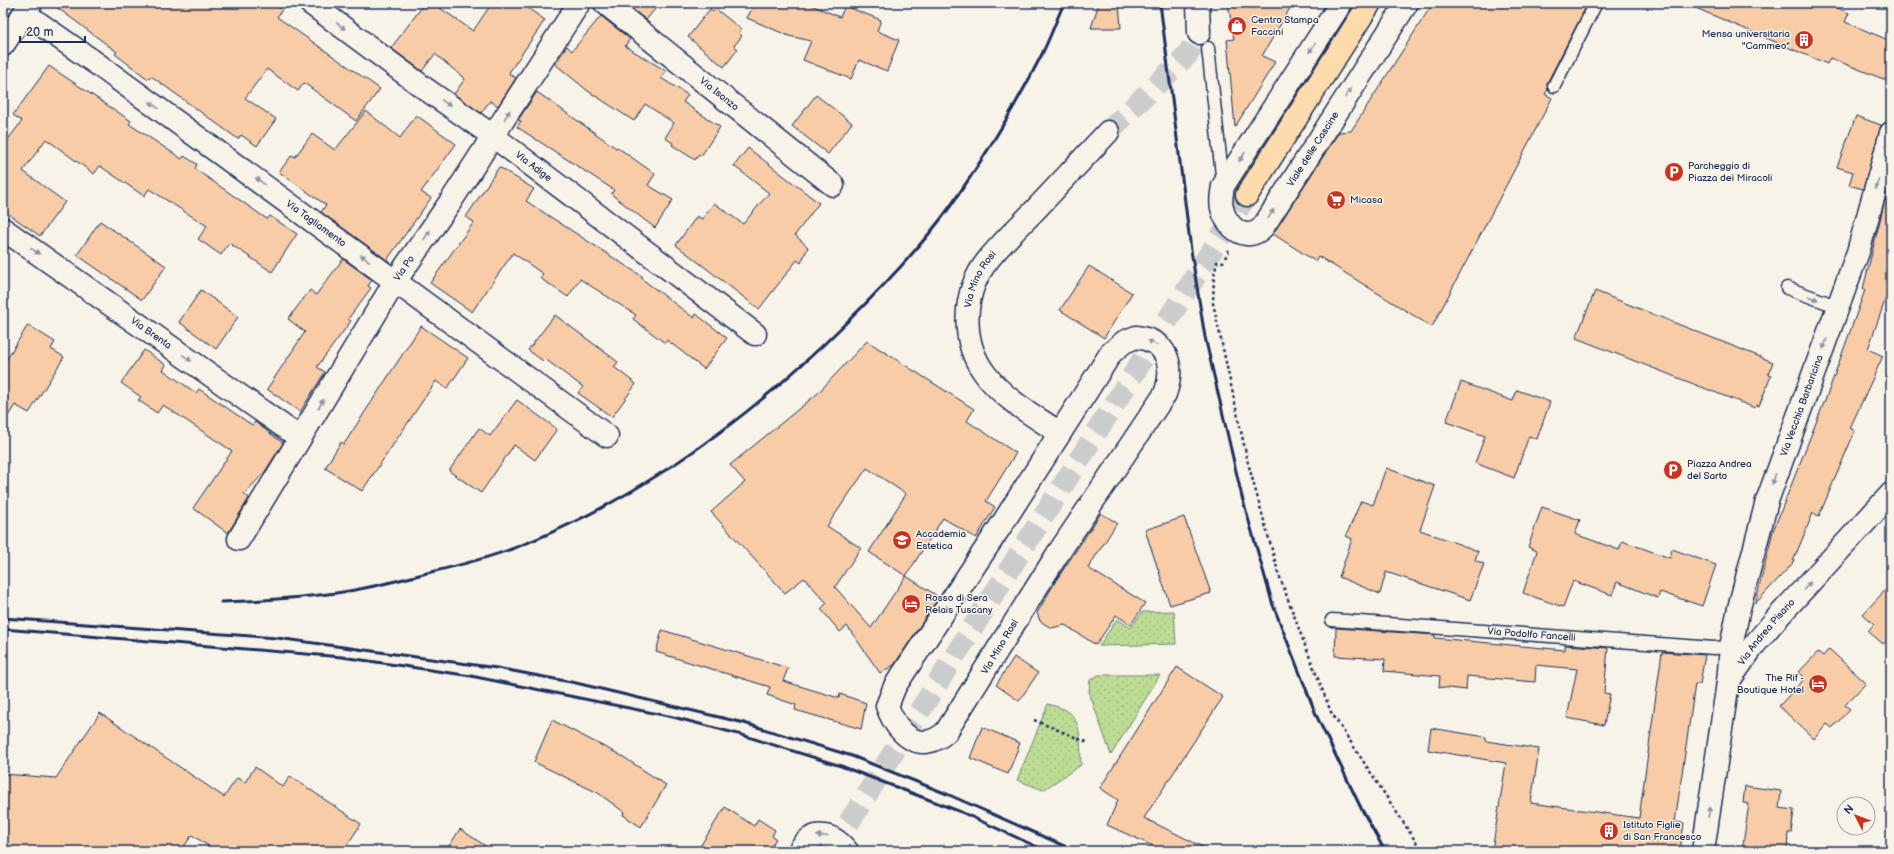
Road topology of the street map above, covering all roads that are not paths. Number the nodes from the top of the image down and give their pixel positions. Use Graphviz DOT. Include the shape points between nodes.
graph roads {
  1 [pos="310,3"];
  2 [pos="579,3"];
  3 [pos="605,3"];
  4 [pos="1198,3"];
  5 [pos="1341,3"];
  6 [pos="1370,3"];
  7 [pos="1407,3"];
  8 [pos="1596,3"];
  9 [pos="27,8"];
  10 [pos="1203,41"];
  11 [pos="3,45"];
  12 [pos="1554,86"];
  13 [pos="1108,132"];
  14 [pos="1891,132"];
  15 [pos="493,136"];
  16 [pos="833,185"];
  17 [pos="1223,186"];
  18 [pos="1247,195"];
  19 [pos="3,229"];
  20 [pos="396,280"];
  21 [pos="1787,288"];
  22 [pos="1839,307"];
  23 [pos="755,334"];
  24 [pos="1060,433"];
  25 [pos="607,436"];
  26 [pos="300,438"];
  27 [pos="1891,494"];
  28 [pos="238,539"];
  29 [pos="1739,608"];
  30 [pos="1778,618"];
  31 [pos="1332,620"];
  32 [pos="1731,647"];
  33 [pos="1728,682"];
  34 [pos="798,851"];
  35 [pos="847,851"];
  36 [pos="1703,851"];
  1 -- 15 [label="street, Via Adige, one-way"];
  15 -- 2 [label="street, Via Po, one-way"];
  3 -- 16 [label="street, Via Isonzo"];
  4 -- 10 [label="street"];
  5 -- 17 [label="street, one-way"];
  6 -- 18 [label="main road"];
  17 -- 7 [label="street, Viale delle Cascine, one-way" via="1222,208 1229,225 1237,231 1251,235 1259,232"];
  8 -- 12 [label="lane"];
  9 -- 11 [label="street"];
  20 -- 9 [label="street, Via Tagliamento, one-way" via="95,61"];
  10 -- 17 [label="lane"];
  13 -- 24 [label="street, Via Mino Rosi" via="987,261 972,289 967,313 970,343 986,376 1006,396"];
  14 -- 22 [label="street, Via Vecchia Barbaricina, one-way" via="1858,252"];
  20 -- 15 [label="street, Via Po, one-way"];
  15 -- 23 [label="street, Via Adige"];
  19 -- 26 [label="street, Via Brenta, one-way"];
  20 -- 25 [label="street, Via Tagliamento"];
  26 -- 20 [label="street, Via Po, one-way"];
  21 -- 22 [label="lane, one-way"];
  22 -- 29 [label="street, Via Vecchia Barbaricina, one-way" via="1776,471"];
  24 -- 24 [label="street, Via Mino Rosi, one-way" via="890,695 888,706 893,721 909,738 930,742 937,740 946,732 1058,555 1165,394 1170,375 1168,360 1160,347 1136,337 1118,345"];
  26 -- 28 [label="street, Via Po"];
  30 -- 27 [label="street, Via Andrea Pisano, one-way"];
  29 -- 30 [label="street" via="1755,617"];
  29 -- 32 [label="street, Via Vecchia Barbaricina"];
  30 -- 33 [label="street, Via Andrea Pisano" via="1754,645"];
  31 -- 32 [label="lane, Via Podolfo Fancelli" via="1714,648"];
  32 -- 33 [label="street, Via Vecchia Barbaricina"];
  36 -- 33 [label="street, Via Andrea Pisano, one-way"];
  35 -- 34 [label="street, one-way" via="838,841 823,835 808,839"];
}
